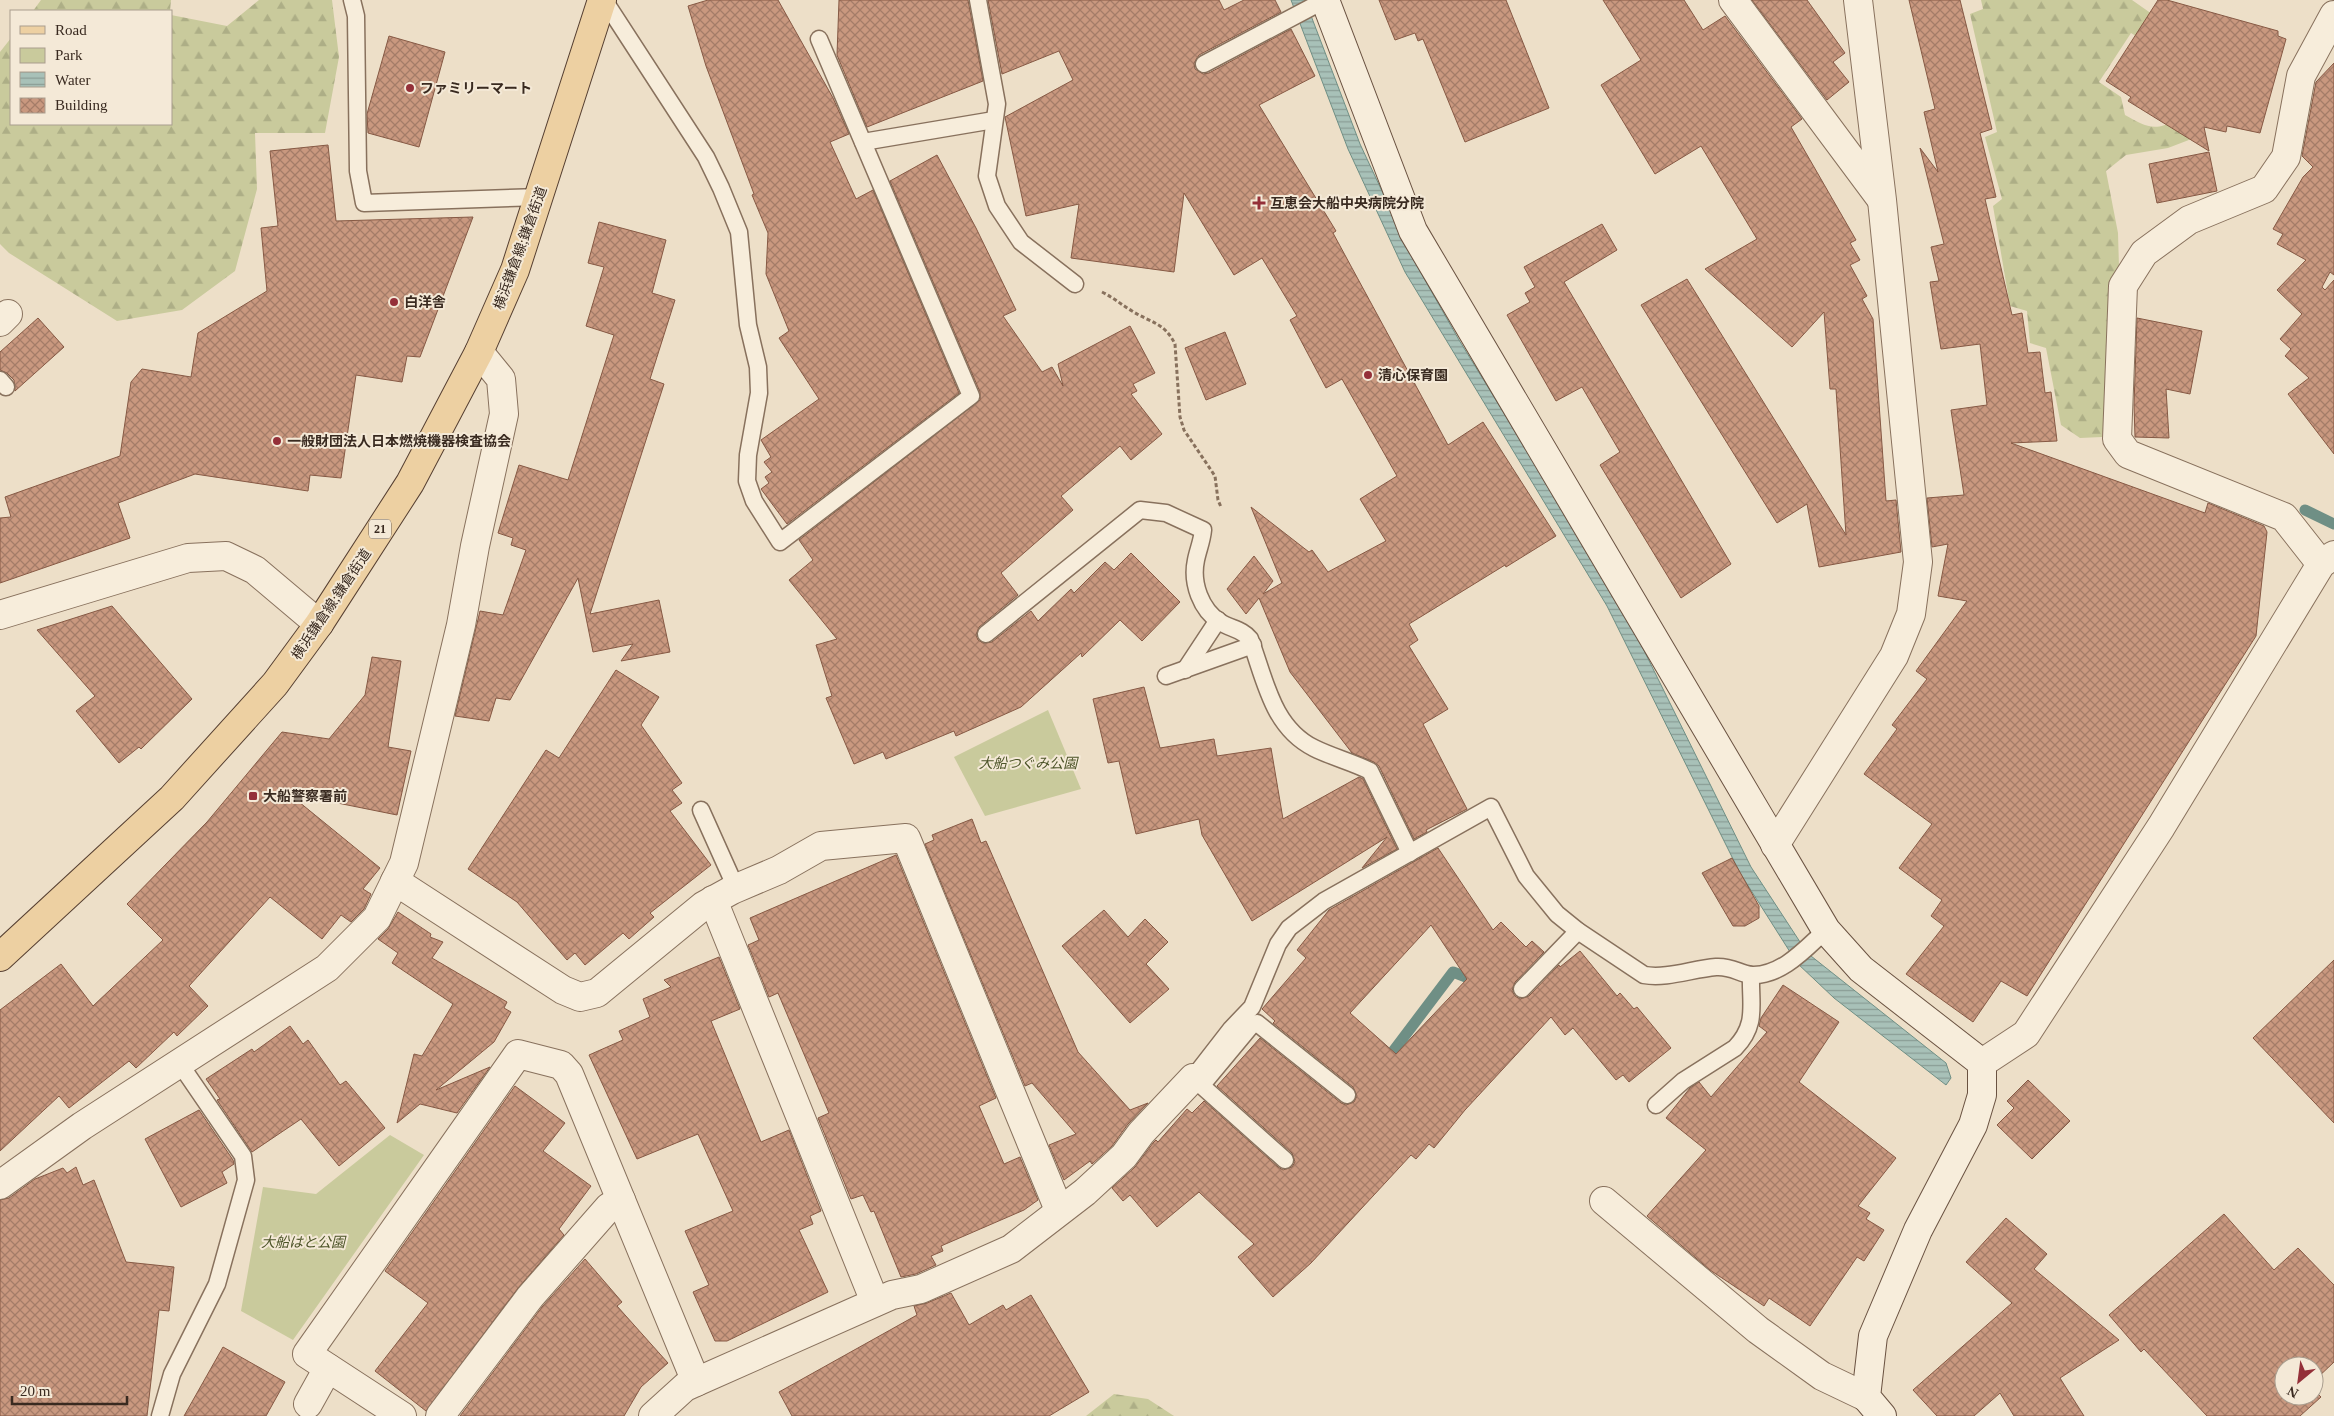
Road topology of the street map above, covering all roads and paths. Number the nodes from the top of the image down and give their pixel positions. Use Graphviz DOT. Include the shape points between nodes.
graph roads {
  1 [pos="352,0"];
  2 [pos="603,0"];
  3 [pos="978,0"];
  4 [pos="1325,0"];
  5 [pos="1733,0"];
  6 [pos="1858,0"];
  7 [pos="2332,22"];
  8 [pos="819,39"];
  9 [pos="1204,64"];
  10 [pos="994,120"];
  11 [pos="863,142"];
  12 [pos="540,197"];
  13 [pos="1882,200"];
  14 [pos="1075,284"];
  15 [pos="479,352"];
  16 [pos="1225,515"];
  17 [pos="2328,559"];
  18 [pos="0,615"];
  19 [pos="1218,620"];
  20 [pos="319,624"];
  21 [pos="986,634"];
  22 [pos="1253,646"];
  23 [pos="1185,670"];
  24 [pos="1166,676"];
  25 [pos="701,810"];
  26 [pos="1775,845"];
  27 [pos="1410,853"];
  28 [pos="395,881"];
  29 [pos="725,894"];
  30 [pos="1826,930"];
  31 [pos="1578,931"];
  32 [pos="0,957"];
  33 [pos="1751,975"];
  34 [pos="1522,989"];
  35 [pos="1982,1063"];
  36 [pos="180,1064"];
  37 [pos="1197,1082"];
  38 [pos="1347,1094"];
  39 [pos="1656,1105"];
  40 [pos="1285,1160"];
  41 [pos="0,1186"];
  42 [pos="621,1200"];
  43 [pos="1604,1201"];
  44 [pos="1059,1210"];
  45 [pos="875,1302"];
  46 [pos="328,1368"];
  47 [pos="696,1382"];
  48 [pos="308,1404"];
  49 [pos="1874,1406"];
  50 [pos="160,1416"];
  51 [pos="402,1416"];
  52 [pos="440,1416"];
  53 [pos="653,1416"];
  1 -- 12 [label="lane" via="356,16 358,171 364,203"];
  2 -- 11 [label="lane" via="706,157 739,232 748,325 758,367 759,393 748,455 747,482 754,501 780,542 971,396"];
  2 -- 12 [label="main road, 横浜鎌倉線;鎌倉街道 / 21"];
  3 -- 10 [label="lane" via="997,104"];
  4 -- 9 [label="lane"];
  4 -- 26 [label="street" via="1413,231"];
  5 -- 13 [label="street"];
  6 -- 13 [label="street"];
  7 -- 17 [label="street" via="2301,76 2286,157 2264,189 2189,220 2144,253 2123,286 2118,439 2128,454 2284,517"];
  8 -- 11 [label="lane"];
  10 -- 11 [label="lane"];
  10 -- 14 [label="lane" via="987,176 997,206 1021,242"];
  12 -- 15 [label="main road, 横浜鎌倉線;鎌倉街道 / 21" via="515,270"];
  13 -- 26 [label="street" via="1918,562 1911,614 1894,656"];
  14 -- 16 [label="path" via="1118,299 1132,311 1163,326 1171,335 1175,344 1180,417 1184,430 1216,476 1218,500"];
  15 -- 20 [label="main road, 横浜鎌倉線;鎌倉街道 / 21" via="410,483"];
  15 -- 28 [label="street" via="501,379 504,414 461,624 404,862"];
  17 -- 35 [label="street" via="2161,827 2026,1034"];
  18 -- 20 [label="street" via="188,558 226,556 255,570"];
  19 -- 21 [label="lane" via="1202,603 1196,584 1195,562 1203,530 1166,513 1140,510"];
  19 -- 22 [label="lane" via="1245,632"];
  19 -- 23 [label="lane"];
  20 -- 32 [label="main road, 横浜鎌倉線;鎌倉街道 / 21" via="275,684 172,798"];
  22 -- 23 [label="lane"];
  22 -- 27 [label="lane" via="1279,718 1288,730 1313,747 1370,771"];
  23 -- 24 [label="lane"];
  25 -- 29 [label="lane"];
  26 -- 30 [label="street"];
  27 -- 31 [label="lane" via="1491,807 1530,882 1557,914"];
  27 -- 37 [label="lane" via="1324,900 1289,928 1278,944 1252,1007 1231,1029"];
  28 -- 29 [label="street" via="580,998 597,993 703,906"];
  28 -- 36 [label="street" via="377,918 327,968"];
  29 -- 44 [label="street" via="779,870 821,846 906,838"];
  29 -- 45 [label="street"];
  30 -- 33 [label="lane" via="1794,960 1769,972"];
  30 -- 35 [label="street" via="1861,969"];
  31 -- 33 [label="lane" via="1644,975 1654,977 1716,967 1732,967"];
  31 -- 34 [label="lane"];
  33 -- 39 [label="lane" via="1752,1019 1742,1041 1683,1081"];
  35 -- 49 [label="street" via="1982,1095 1974,1125 1918,1230 1873,1336"];
  36 -- 41 [label="street" via="82,1126"];
  36 -- 50 [label="lane" via="243,1156 246,1180 218,1284 172,1374"];
  37 -- 38 [label="lane" via="1251,1026 1257,1024"];
  37 -- 40 [label="lane"];
  37 -- 44 [label="street" via="1141,1133 1124,1156 1085,1192"];
  42 -- 46 [label="street" via="569,1074 561,1065 518,1054 307,1354"];
  42 -- 47 [label="street"];
  42 -- 52 [label="street" via="609,1207 530,1297"];
  43 -- 49 [label="street" via="1758,1330 1822,1376"];
  44 -- 45 [label="street" via="1011,1249 921,1289"];
  45 -- 47 [label="street"];
  46 -- 48 [label="street"];
  46 -- 51 [label="street"];
  47 -- 53 [label="street"];
}
